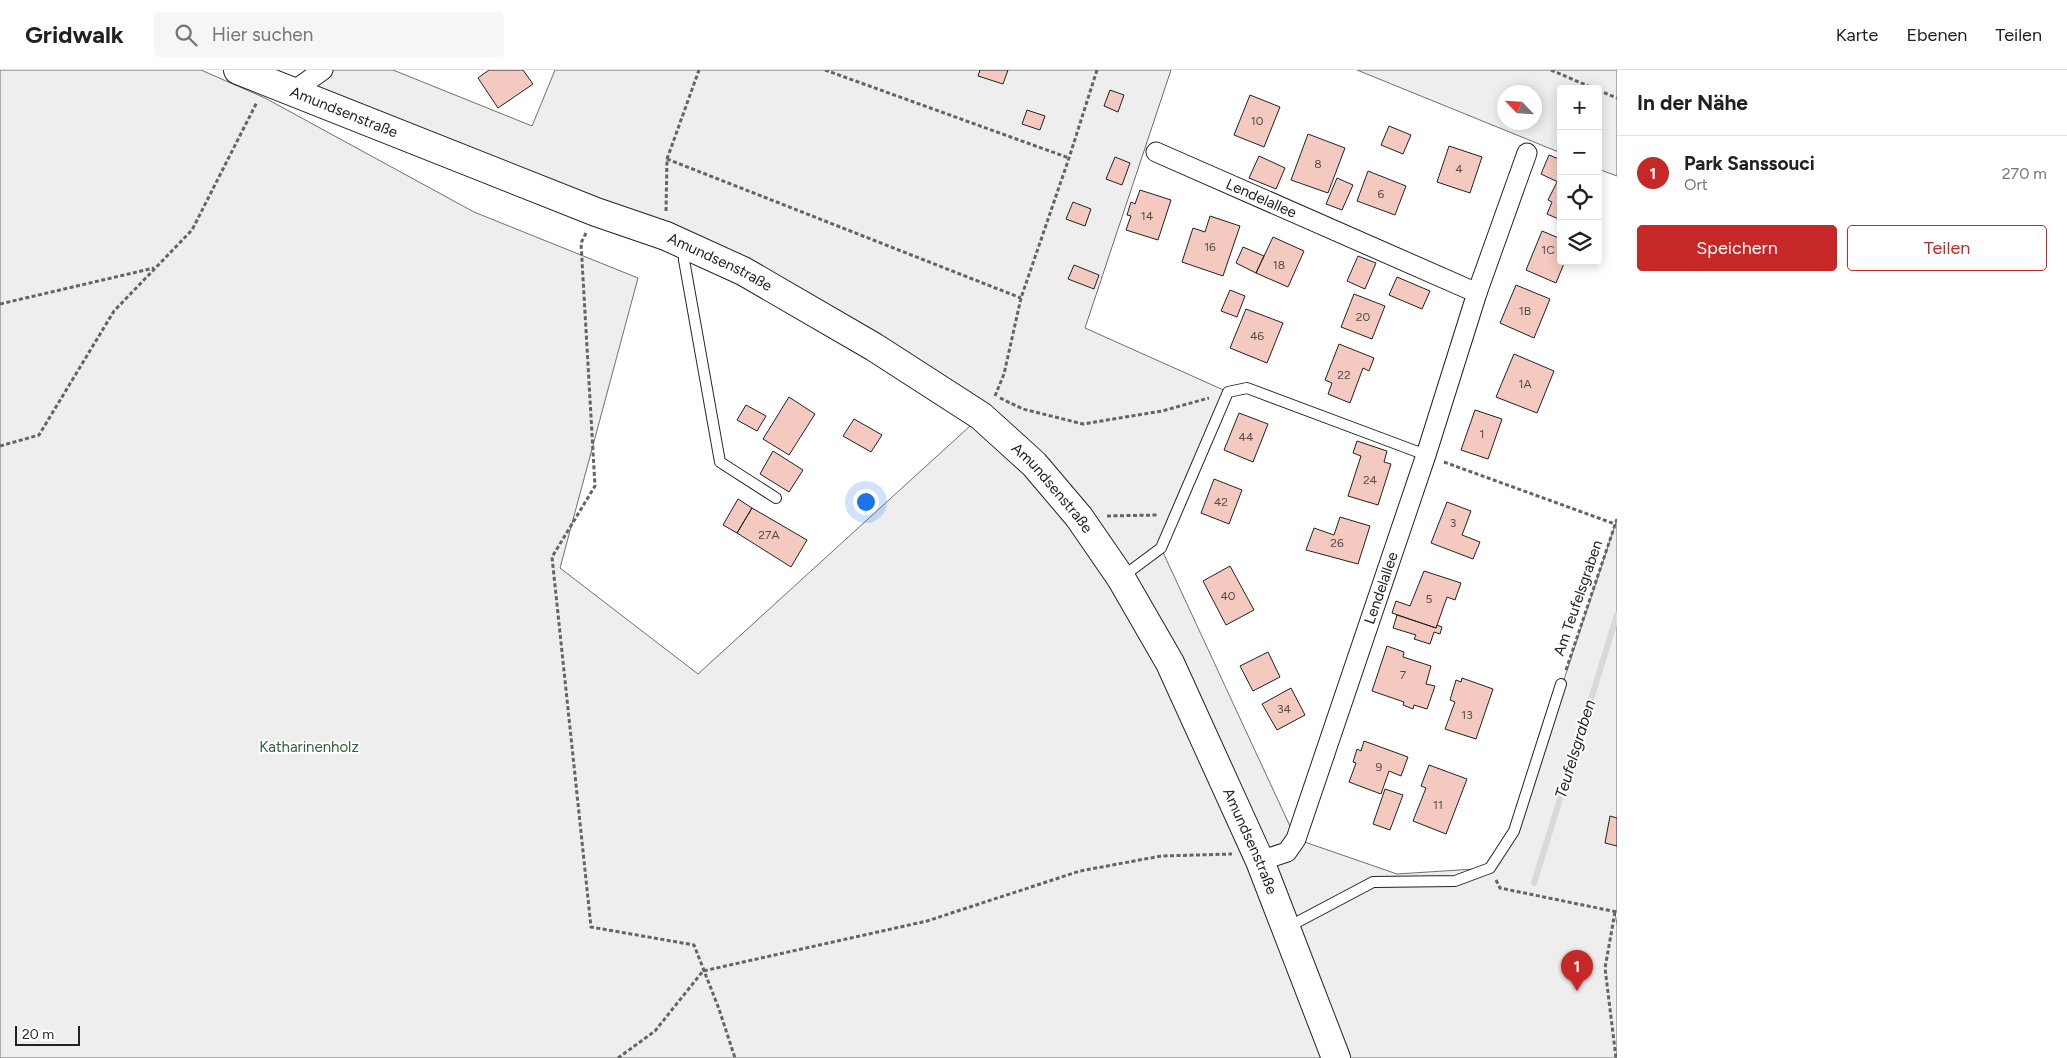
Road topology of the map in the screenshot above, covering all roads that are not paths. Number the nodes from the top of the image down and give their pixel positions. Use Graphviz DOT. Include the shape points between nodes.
graph roads {
  1 [pos="238,70"];
  2 [pos="323,70"];
  3 [pos="280,87"];
  4 [pos="1156,152"];
  5 [pos="1527,152"];
  6 [pos="675,240"];
  7 [pos="1477,293"];
  8 [pos="1426,455"];
  9 [pos="776,498"];
  10 [pos="1121,578"];
  11 [pos="1561,684"];
  12 [pos="1257,856"];
  13 [pos="1287,928"];
  14 [pos="1336,1058"];
  1 -- 3 [label="street, Amundsenstraße"];
  2 -- 3 [label="street"];
  3 -- 6 [label="street, Amundsenstraße"];
  4 -- 7 [label="street, Lendelallee"];
  5 -- 7 [label="street, Lendelallee"];
  6 -- 9 [label="lane" via="684,260 720,462"];
  6 -- 10 [label="street, Amundsenstraße" via="752,276 874,347 988,406 1079,516"];
  7 -- 8 [label="street, Lendelallee"];
  8 -- 10 [label="lane" via="1247,388 1228,392 1161,548"];
  8 -- 12 [label="street, Lendelallee" via="1296,839 1287,852"];
  10 -- 12 [label="street, Amundsenstraße" via="1170,663"];
  11 -- 13 [label="lane" via="1514,831 1490,868 1454,881 1373,882"];
  12 -- 13 [label="street, Amundsenstraße"];
  13 -- 14 [label="street, Amundsenstraße"];
}
